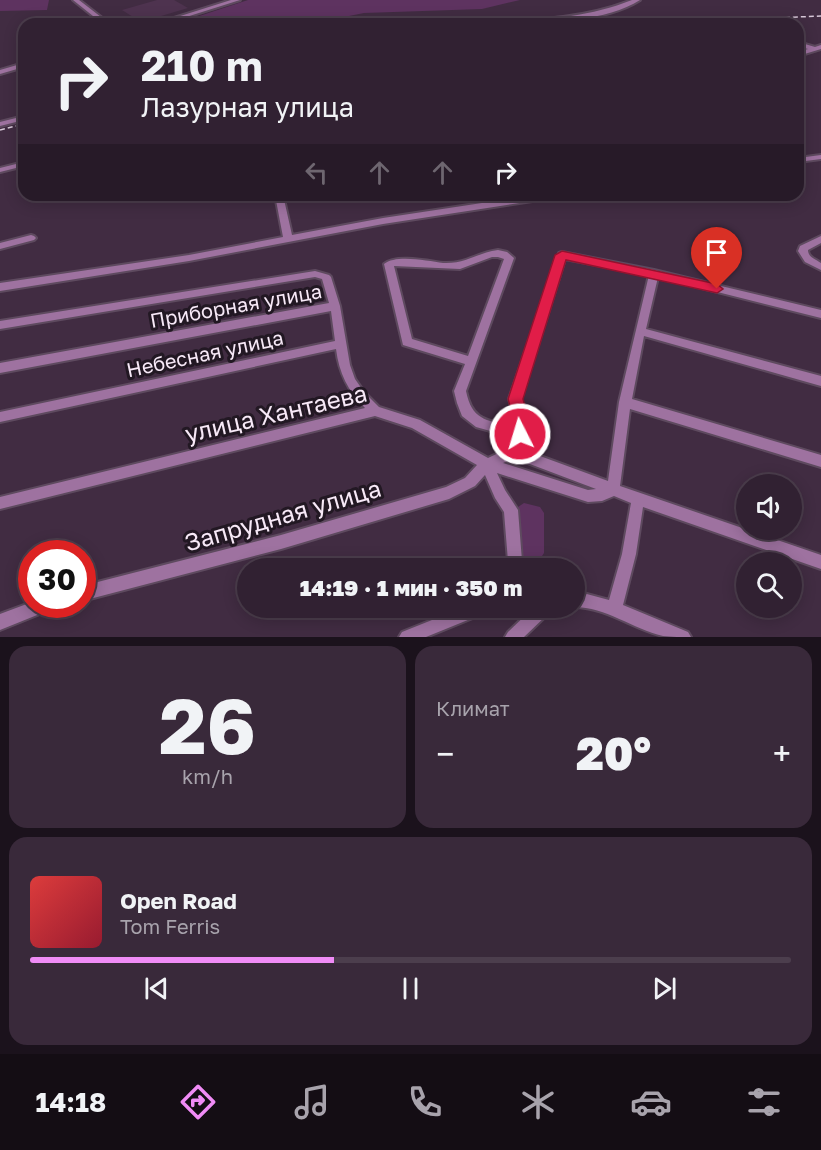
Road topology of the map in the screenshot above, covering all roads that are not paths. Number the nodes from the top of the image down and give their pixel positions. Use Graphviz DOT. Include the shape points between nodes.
graph roads {
  1 [pos="76,0"];
  2 [pos="237,0"];
  3 [pos="637,0"];
  4 [pos="100,18"];
  5 [pos="178,18"];
  6 [pos="575,18"];
  7 [pos="804,45"];
  8 [pos="819,48"];
  9 [pos="804,52"];
  10 [pos="18,67"];
  11 [pos="0,72"];
  12 [pos="18,120"];
  13 [pos="0,124"];
  14 [pos="821,157"];
  15 [pos="804,159"];
  16 [pos="18,166"];
  17 [pos="0,170"];
  18 [pos="280,201"];
  19 [pos="487,201"];
  20 [pos="514,201"];
  21 [pos="489,205"];
  22 [pos="31,238"];
  23 [pos="821,239"];
  24 [pos="288,240"];
  25 [pos="0,246"];
  26 [pos="821,267"];
  27 [pos="654,273"];
  28 [pos="0,287"];
  29 [pos="335,306"];
  30 [pos="821,314"];
  31 [pos="0,325"];
  32 [pos="640,331"];
  33 [pos="341,344"];
  34 [pos="471,361"];
  35 [pos="0,368"];
  36 [pos="821,381"];
  37 [pos="625,402"];
  38 [pos="375,411"];
  39 [pos="0,417"];
  40 [pos="520,434"];
  41 [pos="514,452"];
  42 [pos="821,461"];
  43 [pos="487,464"];
  44 [pos="613,490"];
  45 [pos="638,499"];
  46 [pos="0,503"];
  47 [pos="515,558"];
  48 [pos="821,562"];
  49 [pos="96,590"];
  50 [pos="585,601"];
  51 [pos="614,609"];
  52 [pos="18,614"];
  53 [pos="455,618"];
  54 [pos="533,618"];
  55 [pos="0,621"];
  56 [pos="407,637"];
  57 [pos="513,637"];
  58 [pos="683,637"];
  1 -- 4 [label="street"];
  2 -- 5 [label="street"];
  3 -- 6 [label="street" via="615,10"];
  7 -- 8 [label="street"];
  8 -- 9 [label="street"];
  10 -- 11 [label="street"];
  12 -- 13 [label="street"];
  14 -- 15 [label="street"];
  16 -- 17 [label="street"];
  18 -- 24 [label="street"];
  19 -- 21 [label="street"];
  20 -- 21 [label="street"];
  21 -- 24 [label="street"];
  22 -- 25 [label="street"];
  23 -- 26 [label="street" via="802,252"];
  24 -- 28 [label="street"];
  27 -- 30 [label="street"];
  27 -- 32 [label="street"];
  27 -- 40 [label="street" via="562,255 515,399"];
  29 -- 31 [label="street, Приборная улица" via="326,277 315,274"];
  29 -- 33 [label="street"];
  29 -- 35 [label="street, Приборная улица"];
  32 -- 36 [label="street"];
  32 -- 37 [label="street"];
  33 -- 38 [label="street" via="345,372 355,392"];
  33 -- 39 [label="street, Небесная улица"];
  34 -- 34 [label="street" via="509,258 495,253 463,266 389,264 407,342"];
  34 -- 40 [label="street" via="460,391 467,417"];
  37 -- 42 [label="street"];
  37 -- 44 [label="street"];
  38 -- 43 [label="street, улица Хантаева" via="416,424"];
  38 -- 46 [label="street, улица Хантаева"];
  40 -- 41 [label="street"];
  41 -- 43 [label="street"];
  41 -- 44 [label="street"];
  43 -- 44 [label="street, улица Хантаева" via="588,496"];
  43 -- 47 [label="street" via="511,510"];
  43 -- 49 [label="street, Запрудная улица" via="470,482 449,493"];
  44 -- 45 [label="street"];
  45 -- 48 [label="street"];
  45 -- 51 [label="street"];
  50 -- 51 [label="street"];
  51 -- 58 [label="street"];
  52 -- 55 [label="street"];
  53 -- 56 [label="street"];
  54 -- 57 [label="street"];
}
